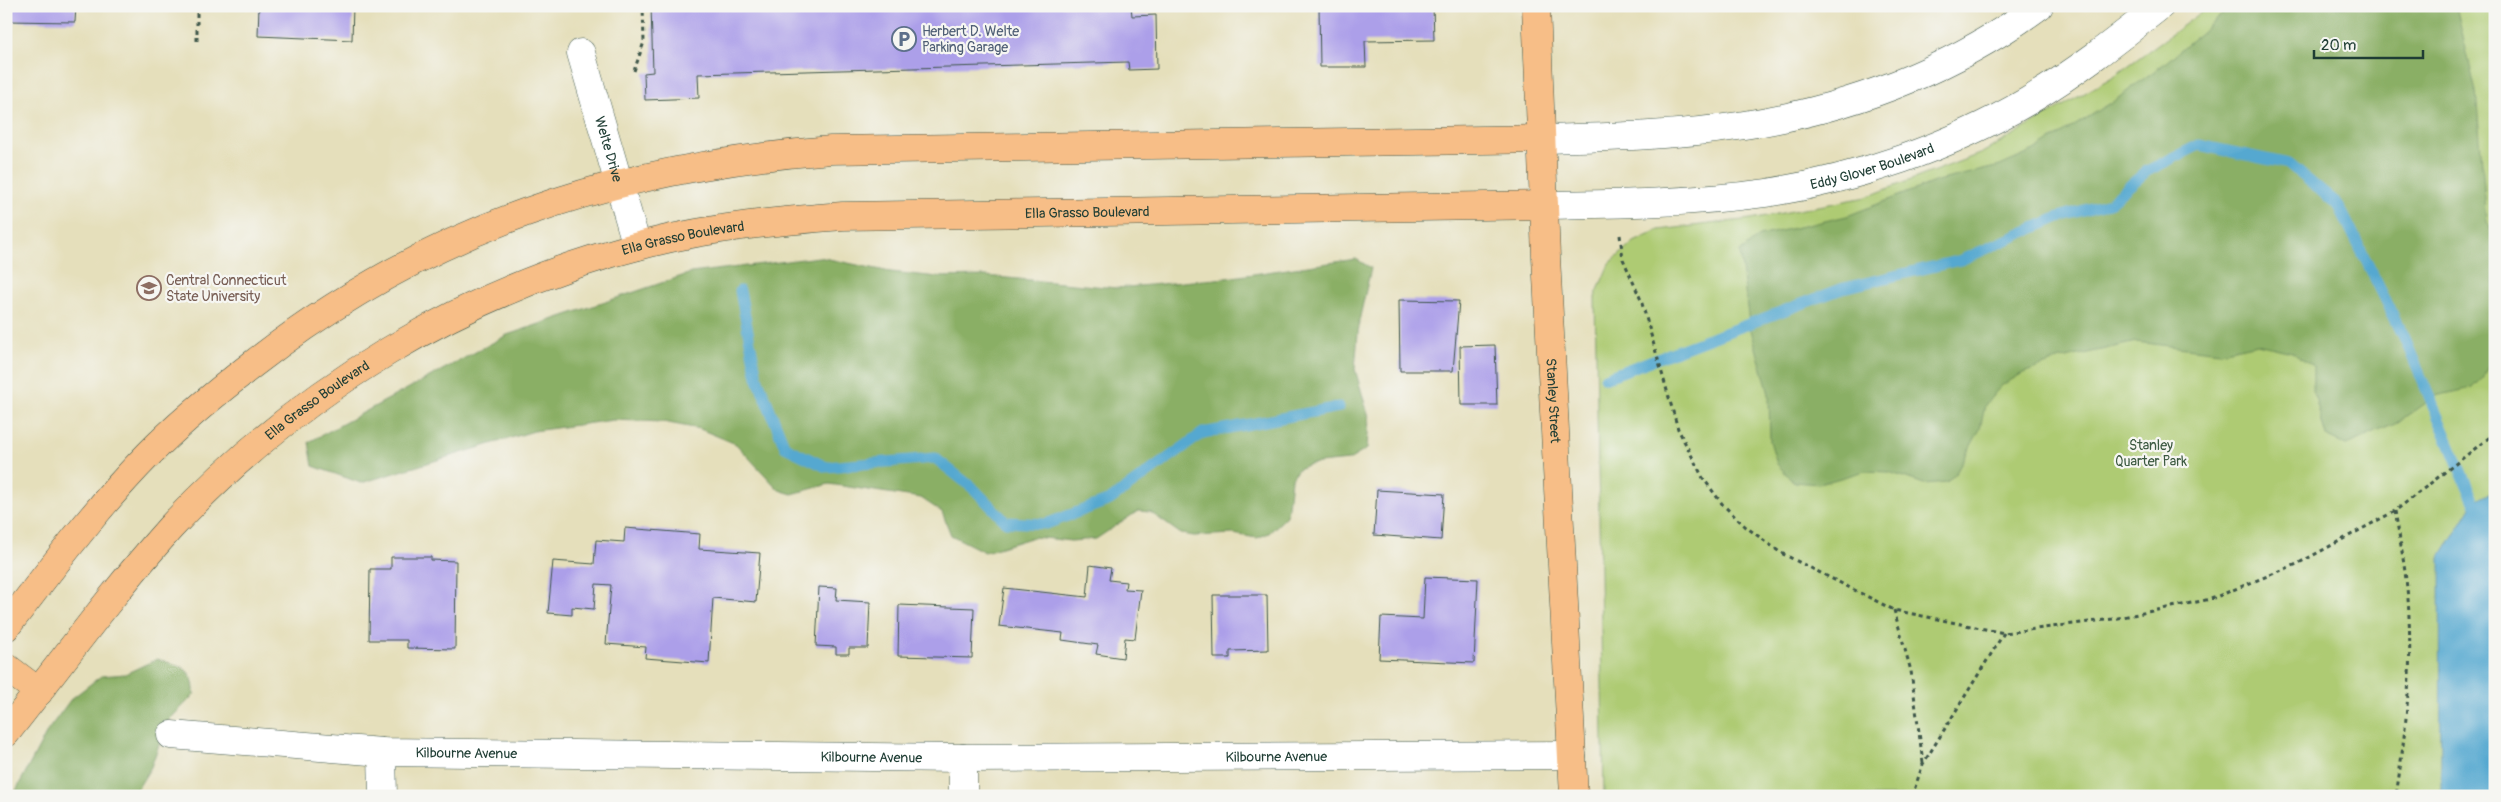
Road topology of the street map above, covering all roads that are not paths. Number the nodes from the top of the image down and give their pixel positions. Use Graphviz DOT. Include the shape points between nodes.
graph roads {
  1 [pos="1536,6"];
  2 [pos="2039,6"];
  3 [pos="2160,6"];
  4 [pos="581,53"];
  5 [pos="1541,139"];
  6 [pos="619,183"];
  7 [pos="1544,205"];
  8 [pos="637,246"];
  9 [pos="6,627"];
  10 [pos="6,667"];
  11 [pos="39,692"];
  12 [pos="6,733"];
  13 [pos="171,735"];
  14 [pos="382,752"];
  15 [pos="1572,756"];
  16 [pos="962,758"];
  17 [pos="383,796"];
  18 [pos="963,796"];
  19 [pos="1574,796"];
  1 -- 5 [label="main road, Stanley Street"];
  2 -- 5 [label="street" via="1937,67 1875,92 1831,105 1716,129"];
  3 -- 7 [label="street, Eddy Glover Boulevard" via="2099,54 2027,102 1901,159 1765,193 1675,202"];
  4 -- 6 [label="street, Welte Drive"];
  5 -- 6 [label="main road" via="830,150 742,158"];
  5 -- 7 [label="main road, Stanley Street"];
  6 -- 8 [label="street, Welte Drive"];
  6 -- 9 [label="main road" via="530,210 442,246 356,292 275,347 203,404 150,452 103,504"];
  7 -- 8 [label="main road, Ella Grasso Boulevard" via="851,215 711,230"];
  7 -- 15 [label="main road, Stanley Street"];
  8 -- 11 [label="main road, Ella Grasso Boulevard" via="542,277 465,309 387,352 310,403 233,466 176,523 136,567"];
  10 -- 11 [label="main road"];
  11 -- 12 [label="main road, Ella Grasso Boulevard"];
  13 -- 14 [label="street, Kilbourne Avenue"];
  14 -- 16 [label="street, Kilbourne Avenue"];
  14 -- 17 [label="street"];
  15 -- 16 [label="street, Kilbourne Avenue"];
  15 -- 19 [label="main road, Stanley Street"];
  16 -- 18 [label="street"];
}
